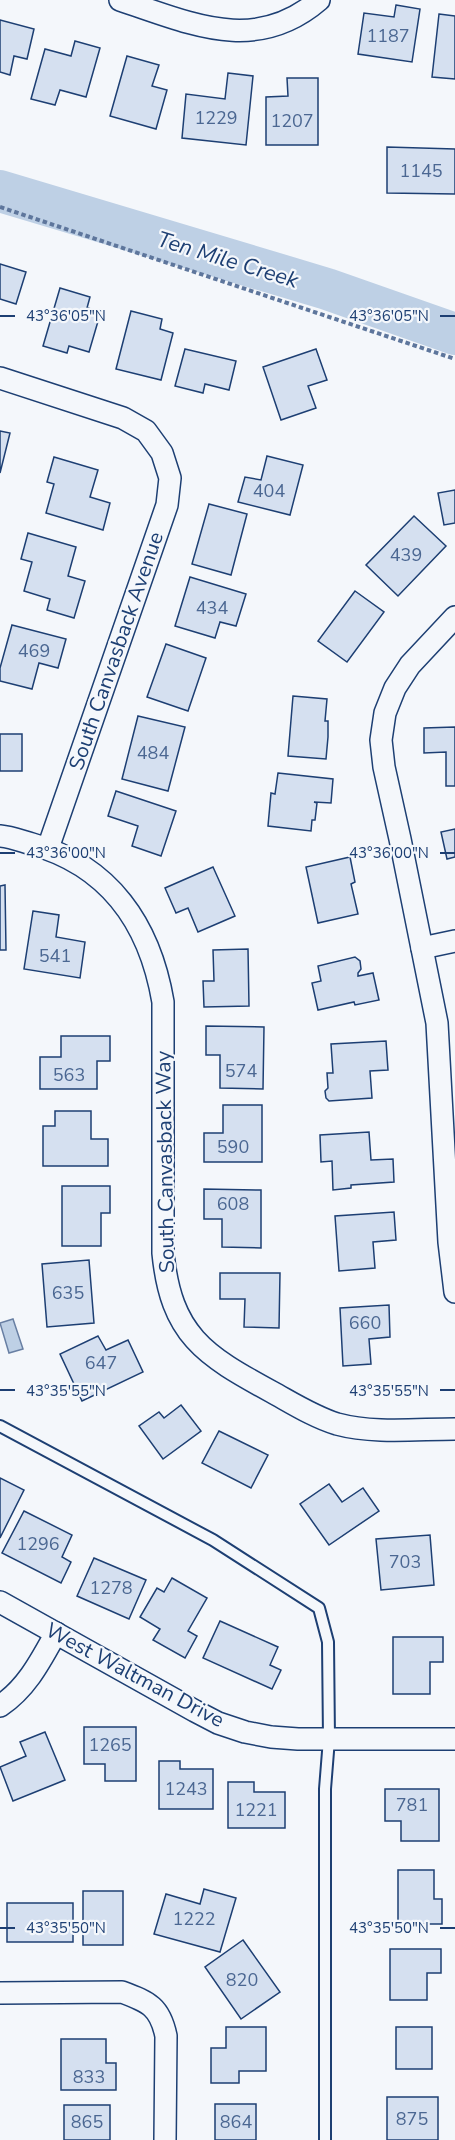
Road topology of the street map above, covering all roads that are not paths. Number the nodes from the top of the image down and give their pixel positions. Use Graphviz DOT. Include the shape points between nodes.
graph roads {
  1 [pos="120,0"];
  2 [pos="319,0"];
  3 [pos="0,378"];
  4 [pos="455,617"];
  5 [pos="0,836"];
  6 [pos="48,848"];
  7 [pos="455,941"];
  8 [pos="422,948"];
  9 [pos="452,1242"];
  10 [pos="455,1292"];
  11 [pos="0,1426"];
  12 [pos="455,1429"];
  13 [pos="0,1602"];
  14 [pos="56,1633"];
  15 [pos="0,1706"];
  16 [pos="329,1738"];
  17 [pos="455,1739"];
  18 [pos="0,1993"];
  19 [pos="165,2140"];
  20 [pos="325,2140"];
  1 -- 2 [label="street" via="200,26 252,31 280,25"];
  3 -- 6 [label="street, South Canvasback Avenue" via="123,418 146,431 162,453 170,478 167,505"];
  4 -- 8 [label="street" via="410,665 395,688 385,713 381,740"];
  5 -- 6 [label="street, South Canvasback Way"];
  6 -- 12 [label="street, South Canvasback Way" via="83,867 123,903 150,950 158,976 163,1002 163,1253 166,1281 187,1330 226,1367 336,1424 363,1429"];
  7 -- 8 [label="street"];
  8 -- 9 [label="street" via="437,1023"];
  9 -- 10 [label="street"];
  11 -- 16 [label="lane" via="213,1540 319,1608 327,1642"];
  13 -- 14 [label="street, West Waltman Drive"];
  14 -- 15 [label="street" via="22,1688"];
  14 -- 16 [label="street, West Waltman Drive" via="218,1723 271,1737"];
  16 -- 17 [label="street, West Waltman Drive"];
  16 -- 20 [label="lane" via="325,1789"];
  18 -- 19 [label="street" via="122,1992 154,2007 166,2036"];
}
